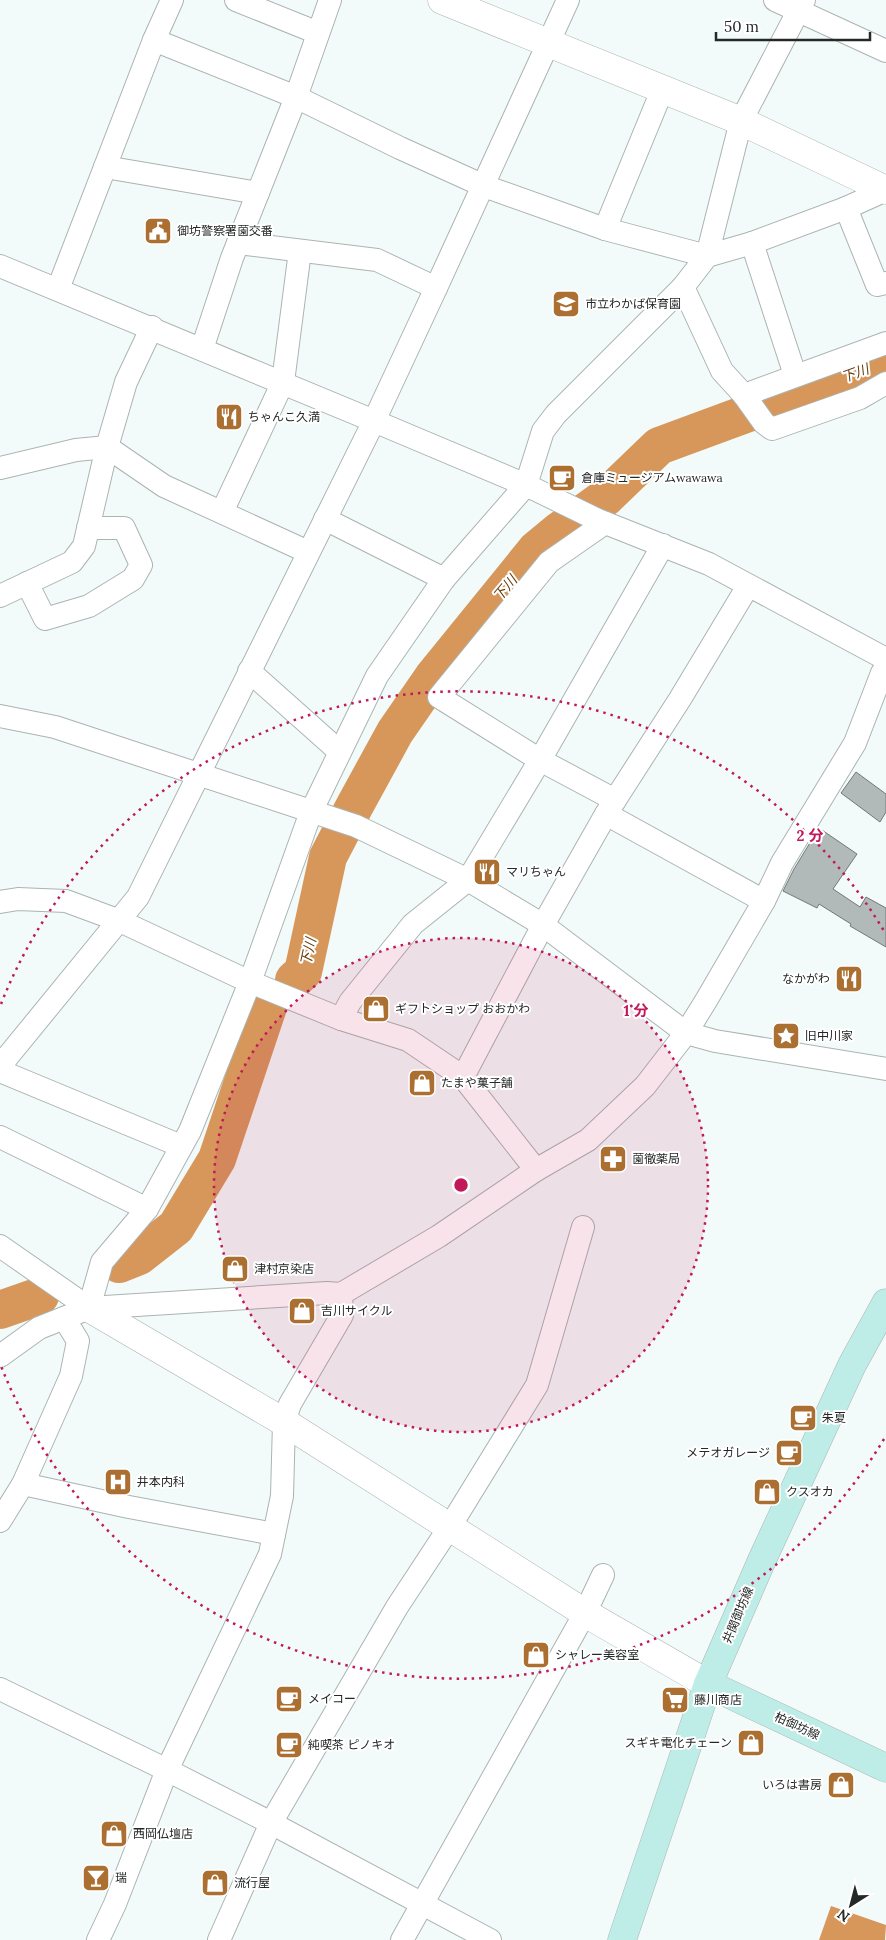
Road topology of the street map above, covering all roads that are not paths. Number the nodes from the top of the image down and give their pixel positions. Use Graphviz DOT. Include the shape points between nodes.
graph roads {
  1 [pos="172,0"];
  2 [pos="236,0"];
  3 [pos="330,0"];
  4 [pos="442,0"];
  5 [pos="568,0"];
  6 [pos="775,0"];
  7 [pos="801,6"];
  8 [pos="318,32"];
  9 [pos="154,40"];
  10 [pos="548,42"];
  11 [pos="886,51"];
  12 [pos="663,88"];
  13 [pos="296,97"];
  14 [pos="741,121"];
  15 [pos="105,167"];
  16 [pos="484,186"];
  17 [pos="886,190"];
  18 [pos="258,193"];
  19 [pos="846,208"];
  20 [pos="605,229"];
  21 [pos="238,243"];
  22 [pos="752,243"];
  23 [pos="300,251"];
  24 [pos="706,256"];
  25 [pos="0,266"];
  26 [pos="886,283"];
  27 [pos="683,287"];
  28 [pos="436,288"];
  29 [pos="58,289"];
  30 [pos="152,327"];
  31 [pos="886,343"];
  32 [pos="202,349"];
  33 [pos="795,375"];
  34 [pos="283,382"];
  35 [pos="886,383"];
  36 [pos="746,397"];
  37 [pos="374,420"];
  38 [pos="107,447"];
  39 [pos="0,468"];
  40 [pos="526,486"];
  41 [pos="222,512"];
  42 [pos="325,519"];
  43 [pos="601,521"];
  44 [pos="88,528"];
  45 [pos="663,545"];
  46 [pos="308,552"];
  47 [pos="444,579"];
  48 [pos="27,583"];
  49 [pos="748,586"];
  50 [pos="0,596"];
  51 [pos="886,659"];
  52 [pos="886,668"];
  53 [pos="249,671"];
  54 [pos="0,716"];
  55 [pos="340,752"];
  56 [pos="540,760"];
  57 [pos="197,775"];
  58 [pos="610,807"];
  59 [pos="320,815"];
  60 [pos="468,880"];
  61 [pos="764,901"];
  62 [pos="0,902"];
  63 [pos="120,921"];
  64 [pos="543,925"];
  65 [pos="250,982"];
  66 [pos="341,1019"];
  67 [pos="686,1033"];
  68 [pos="0,1066"];
  69 [pos="886,1069"];
  70 [pos="0,1071"];
  71 [pos="462,1077"];
  72 [pos="0,1137"];
  73 [pos="182,1146"];
  74 [pos="536,1170"];
  75 [pos="147,1210"];
  76 [pos="583,1226"];
  77 [pos="0,1246"];
  78 [pos="341,1294"];
  79 [pos="886,1303"];
  80 [pos="89,1308"];
  81 [pos="64,1318"];
  82 [pos="0,1356"];
  83 [pos="284,1422"];
  84 [pos="23,1484"];
  85 [pos="0,1521"];
  86 [pos="449,1528"];
  87 [pos="274,1534"];
  88 [pos="603,1575"];
  89 [pos="585,1613"];
  90 [pos="708,1684"];
  91 [pos="0,1689"];
  92 [pos="885,1764"];
  93 [pos="167,1770"];
  94 [pos="271,1823"];
  95 [pos="421,1904"];
  96 [pos="98,1940"];
  97 [pos="219,1940"];
  98 [pos="402,1940"];
  99 [pos="490,1940"];
  100 [pos="622,1940"];
  1 -- 9 [label="street"];
  2 -- 8 [label="street"];
  3 -- 8 [label="street"];
  4 -- 10 [label="street"];
  5 -- 10 [label="street"];
  6 -- 7 [label="street"];
  7 -- 11 [label="street"];
  7 -- 14 [label="street"];
  8 -- 13 [label="street"];
  9 -- 13 [label="street"];
  9 -- 15 [label="street"];
  10 -- 12 [label="street"];
  10 -- 16 [label="street"];
  12 -- 14 [label="street"];
  12 -- 20 [label="street"];
  13 -- 16 [label="street"];
  13 -- 18 [label="street"];
  14 -- 17 [label="street"];
  14 -- 24 [label="street"];
  15 -- 18 [label="street"];
  15 -- 29 [label="street"];
  16 -- 20 [label="street"];
  16 -- 28 [label="street"];
  17 -- 19 [label="street"];
  18 -- 21 [label="street"];
  19 -- 22 [label="street"];
  19 -- 26 [label="street" via="877,285"];
  20 -- 24 [label="street"];
  21 -- 23 [label="street"];
  21 -- 32 [label="street"];
  22 -- 24 [label="street"];
  22 -- 33 [label="street"];
  23 -- 28 [label="street" via="377,260"];
  23 -- 34 [label="street"];
  24 -- 27 [label="street"];
  25 -- 29 [label="street"];
  27 -- 36 [label="street" via="722,371"];
  27 -- 40 [label="street" via="556,414 544,430"];
  28 -- 37 [label="street"];
  29 -- 30 [label="street"];
  30 -- 32 [label="street"];
  30 -- 38 [label="street" via="126,382"];
  31 -- 33 [label="street"];
  32 -- 34 [label="street"];
  33 -- 36 [label="street"];
  34 -- 37 [label="street"];
  34 -- 41 [label="street"];
  35 -- 36 [label="street" via="860,398 772,428"];
  37 -- 40 [label="street"];
  37 -- 42 [label="street"];
  38 -- 39 [label="street" via="76,450"];
  38 -- 41 [label="street" via="164,486"];
  38 -- 44 [label="street"];
  40 -- 43 [label="street"];
  40 -- 47 [label="street"];
  41 -- 46 [label="street"];
  42 -- 46 [label="street"];
  42 -- 47 [label="street"];
  43 -- 45 [label="street"];
  43 -- 56 [label="street" via="548,562 439,697"];
  44 -- 48 [label="street" via="84,546 72,562"];
  44 -- 48 [label="street" via="124,528 141,565 133,579 89,606 45,619"];
  45 -- 49 [label="street" via="709,564"];
  45 -- 56 [label="street"];
  46 -- 53 [label="street"];
  47 -- 55 [label="street" via="377,676"];
  48 -- 50 [label="street"];
  49 -- 51 [label="street"];
  49 -- 58 [label="street"];
  52 -- 61 [label="street" via="855,743 782,863"];
  53 -- 55 [label="street"];
  53 -- 57 [label="street"];
  54 -- 57 [label="street" via="55,727"];
  55 -- 59 [label="street"];
  56 -- 58 [label="street"];
  56 -- 60 [label="street"];
  57 -- 59 [label="street"];
  57 -- 63 [label="street" via="138,897"];
  58 -- 61 [label="street"];
  58 -- 64 [label="street"];
  59 -- 60 [label="street" via="356,826"];
  59 -- 65 [label="street"];
  60 -- 64 [label="street"];
  60 -- 66 [label="street" via="413,924 350,1002"];
  61 -- 67 [label="street"];
  62 -- 63 [label="street" via="18,899 66,901"];
  63 -- 65 [label="street"];
  63 -- 68 [label="street"];
  64 -- 67 [label="street"];
  64 -- 71 [label="street"];
  65 -- 66 [label="street"];
  65 -- 73 [label="street"];
  66 -- 71 [label="street" via="408,1040"];
  67 -- 69 [label="street" via="715,1041"];
  67 -- 74 [label="street" via="645,1086 588,1140"];
  70 -- 73 [label="street"];
  71 -- 74 [label="street"];
  72 -- 75 [label="street"];
  73 -- 75 [label="street"];
  74 -- 78 [label="street" via="439,1236"];
  75 -- 80 [label="street" via="102,1262"];
  76 -- 86 [label="street" via="537,1386"];
  77 -- 80 [label="street"];
  78 -- 80 [label="street"];
  78 -- 83 [label="street" via="342,1315 290,1404"];
  79 -- 90 [label="main road, 井関御坊線" via="852,1365"];
  80 -- 81 [label="street"];
  80 -- 83 [label="street"];
  81 -- 82 [label="street" via="39,1328"];
  81 -- 84 [label="street" via="78,1341 71,1376"];
  83 -- 86 [label="street"];
  83 -- 87 [label="street" via="282,1496"];
  84 -- 85 [label="street"];
  84 -- 87 [label="street"];
  86 -- 89 [label="street"];
  86 -- 94 [label="street" via="397,1607"];
  87 -- 93 [label="street" via="270,1554"];
  88 -- 89 [label="street"];
  89 -- 90 [label="street"];
  89 -- 95 [label="street"];
  90 -- 92 [label="main road, 柏御坊線"];
  90 -- 100 [label="main road, 井関御坊線"];
  91 -- 93 [label="street"];
  93 -- 94 [label="street"];
  93 -- 96 [label="street"];
  94 -- 95 [label="street"];
  94 -- 97 [label="street"];
  95 -- 98 [label="street"];
  95 -- 99 [label="street"];
}
